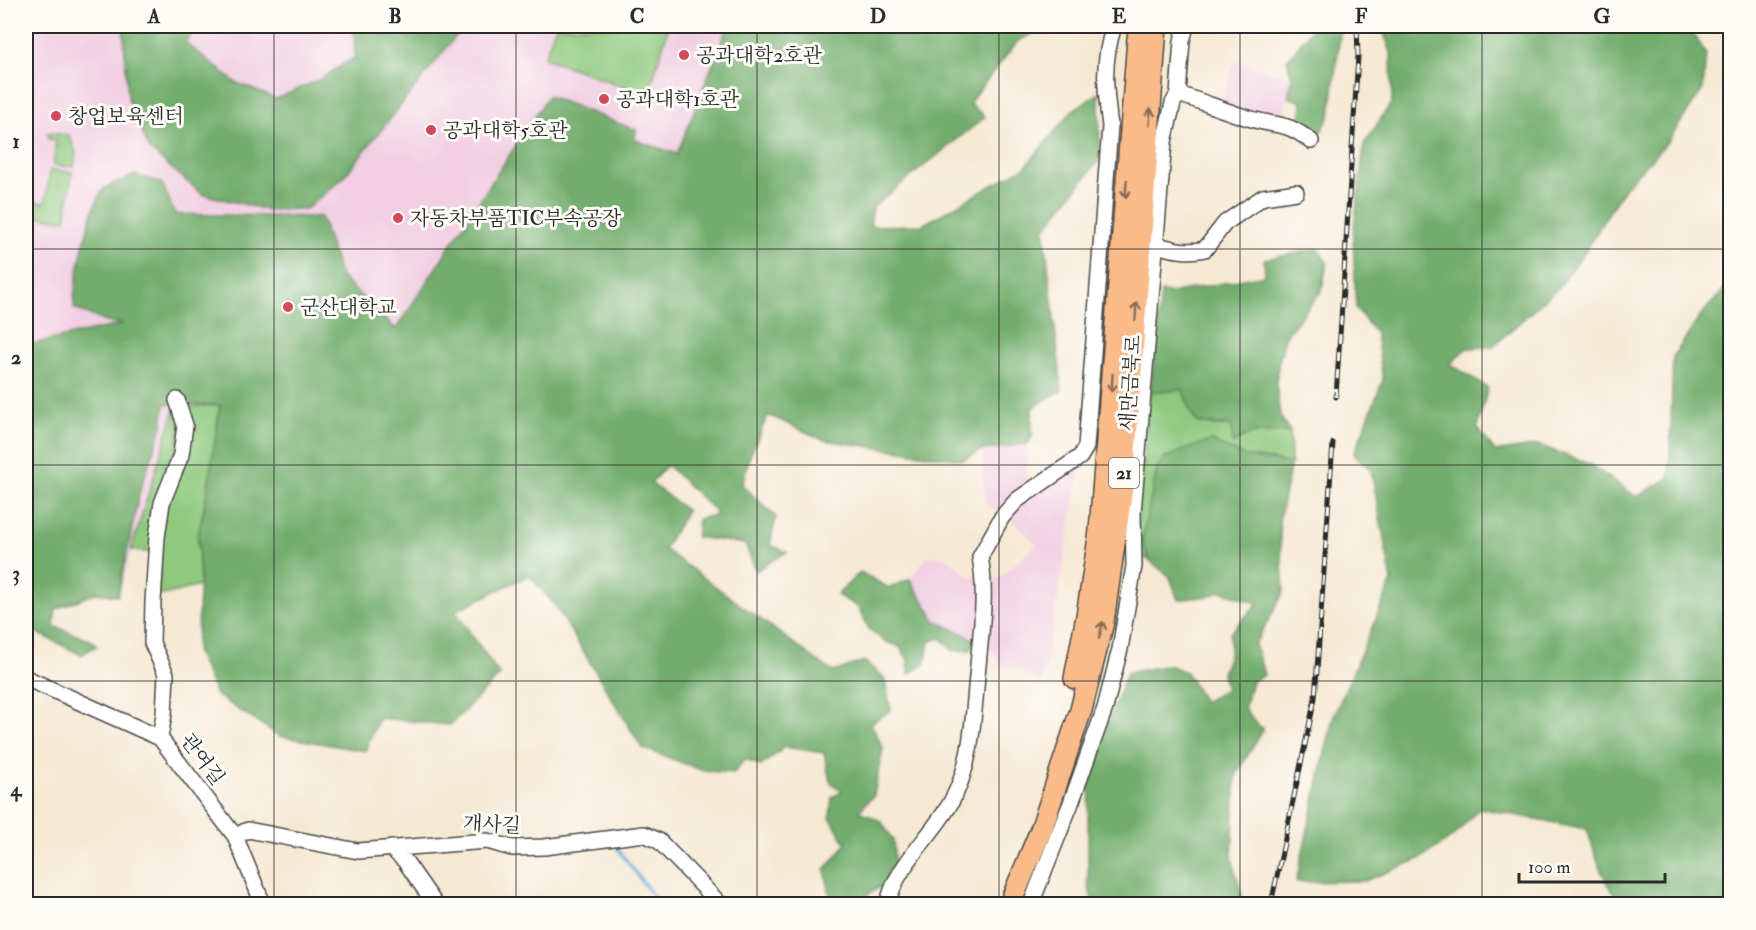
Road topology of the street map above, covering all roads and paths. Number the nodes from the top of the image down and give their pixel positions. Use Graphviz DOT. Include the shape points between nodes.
graph roads {
  1 [pos="1114,26"];
  2 [pos="1139,26"];
  3 [pos="1156,26"];
  4 [pos="1186,26"];
  5 [pos="1178,94"];
  6 [pos="1311,141"];
  7 [pos="1296,192"];
  8 [pos="1157,244"];
  9 [pos="177,400"];
  10 [pos="26,678"];
  11 [pos="160,738"];
  12 [pos="235,836"];
  13 [pos="391,848"];
  14 [pos="263,904"];
  15 [pos="435,904"];
  16 [pos="720,904"];
  17 [pos="888,904"];
  18 [pos="995,904"];
  19 [pos="1010,904"];
  20 [pos="1031,904"];
  1 -- 17 [label="street" via="1104,84 1110,126 1086,447 1080,457 1017,500 1002,517 980,557 984,598 966,764 951,803 900,873"];
  2 -- 18 [label="highway, 새만금북로 / 21, one-way" via="1100,531 1087,616 1068,706 1028,824"];
  19 -- 3 [label="highway, 새만금북로 / 21, one-way" via="1041,830 1081,710 1103,622 1123,480"];
  4 -- 5 [label="street"];
  5 -- 6 [label="street" via="1255,120 1289,126"];
  5 -- 8 [label="street" via="1164,142"];
  7 -- 8 [label="street" via="1263,197 1225,223 1205,249 1192,252"];
  8 -- 20 [label="street" via="1133,512 1134,566 1120,649 1101,718"];
  9 -- 11 [label="street" via="185,425 181,455 162,503 153,602 152,643 166,674"];
  10 -- 11 [label="street, 관여길"];
  11 -- 12 [label="street, 관여길"];
  12 -- 13 [label="street, 개사길" via="248,830 358,851"];
  12 -- 14 [label="street, 관여길"];
  13 -- 15 [label="street"];
  13 -- 16 [label="street, 개사길" via="487,842 512,848 544,847 644,834 659,841"];
}
